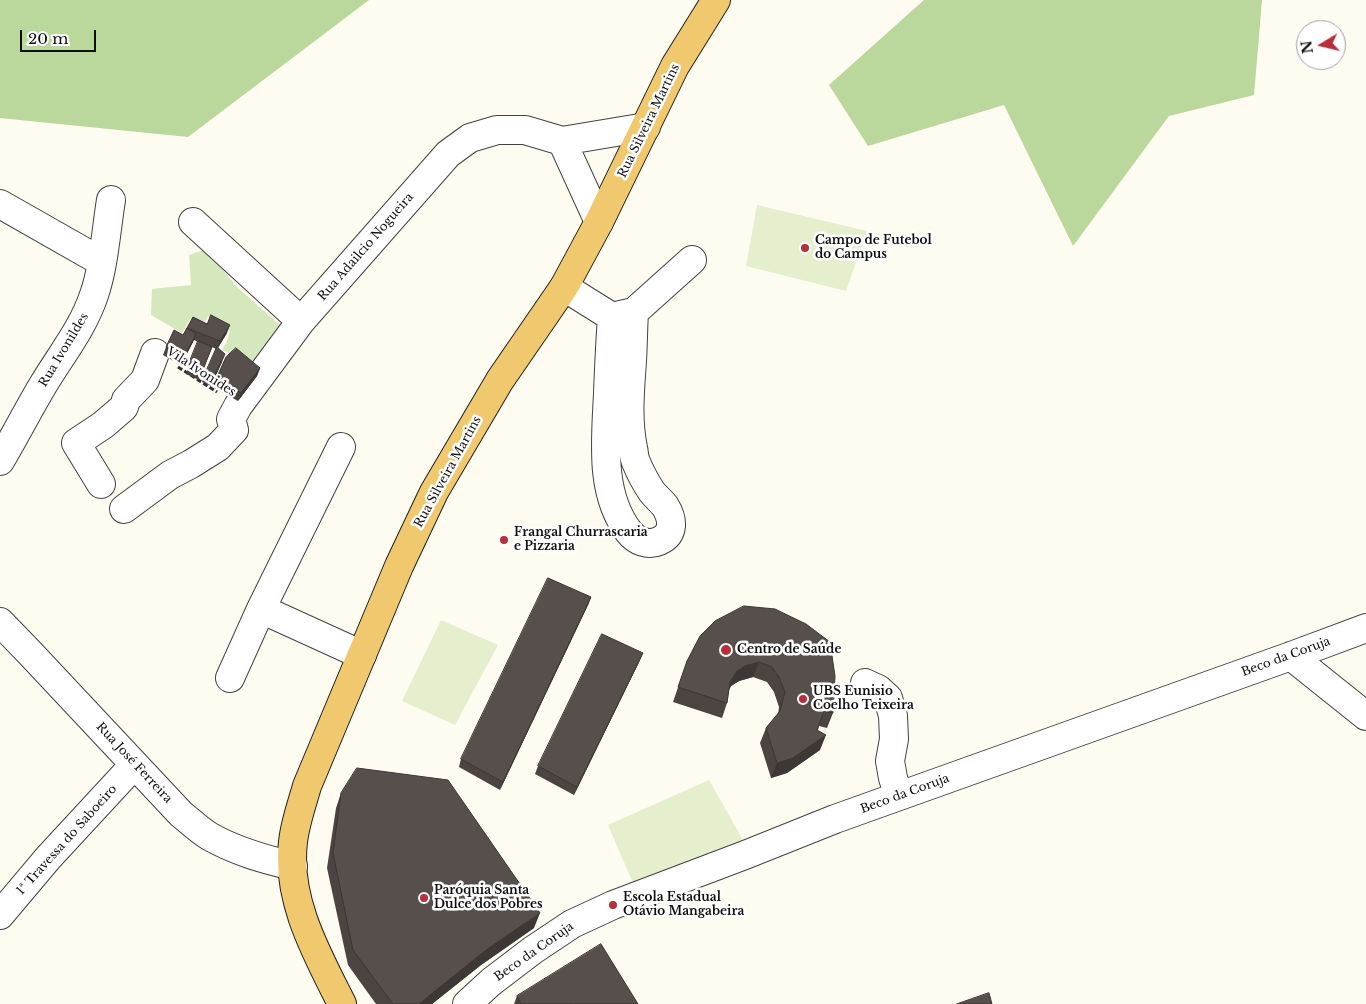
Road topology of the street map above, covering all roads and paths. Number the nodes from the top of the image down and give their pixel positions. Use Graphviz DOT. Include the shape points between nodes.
graph roads {
  1 [pos="716,0"];
  2 [pos="646,128"];
  3 [pos="562,141"];
  4 [pos="111,200"];
  5 [pos="0,204"];
  6 [pos="193,222"];
  7 [pos="599,222"];
  8 [pos="692,260"];
  9 [pos="102,262"];
  10 [pos="564,287"];
  11 [pos="623,315"];
  12 [pos="301,321"];
  13 [pos="155,353"];
  14 [pos="238,406"];
  15 [pos="341,447"];
  16 [pos="0,462"];
  17 [pos="101,484"];
  18 [pos="124,509"];
  19 [pos="261,609"];
  20 [pos="0,622"];
  21 [pos="1366,628"];
  22 [pos="362,655"];
  23 [pos="1291,656"];
  24 [pos="230,678"];
  25 [pos="865,683"];
  26 [pos="1366,716"];
  27 [pos="134,765"];
  28 [pos="899,796"];
  29 [pos="293,866"];
  30 [pos="0,915"];
  31 [pos="342,1004"];
  32 [pos="467,1004"];
  1 -- 2 [label="main road, Rua Silveira Martins" via="675,66"];
  2 -- 3 [label="street, Rua Adailcio Nogueira"];
  2 -- 7 [label="main road, Rua Silveira Martins"];
  3 -- 7 [label="street"];
  3 -- 12 [label="street, Rua Adailcio Nogueira" via="525,130 497,130 470,138 448,154"];
  4 -- 9 [label="street, Rua Ivonildes"];
  5 -- 9 [label="street"];
  6 -- 12 [label="street"];
  7 -- 10 [label="main road, Rua Silveira Martins"];
  8 -- 11 [label="street"];
  9 -- 16 [label="street, Rua Ivonildes" via="95,294 85,317"];
  10 -- 11 [label="street"];
  10 -- 22 [label="main road, Rua Silveira Martins" via="500,380 434,492 398,566"];
  11 -- 11 [label="street" via="606,423 607,472 612,497 625,527 641,542 652,543 668,535 670,517 635,462 630,434"];
  12 -- 14 [label="street, Rua Adailcio Nogueira"];
  13 -- 14 [label="path, Vila Ivonides"];
  13 -- 17 [label="street" via="145,380 126,400 124,407 76,443"];
  14 -- 18 [label="street" via="231,418 234,430 218,447 170,475"];
  15 -- 19 [label="street"];
  19 -- 22 [label="street"];
  19 -- 24 [label="street"];
  20 -- 27 [label="street, Rua José Ferreira"];
  21 -- 23 [label="street, Beco da Coruja"];
  22 -- 29 [label="main road, Rua Silveira Martins" via="307,786 293,842"];
  23 -- 26 [label="street"];
  23 -- 28 [label="street, Beco da Coruja"];
  25 -- 28 [label="street" via="888,698 894,739 890,761"];
  27 -- 29 [label="street, Rua José Ferreira" via="181,814 207,835 260,858"];
  27 -- 30 [label="street, 1ª Travessa do Saboeiro"];
  28 -- 32 [label="street, Beco da Coruja" via="613,905 572,924 491,982"];
  29 -- 31 [label="main road, Rua Silveira Martins" via="297,898 306,929"];
}
